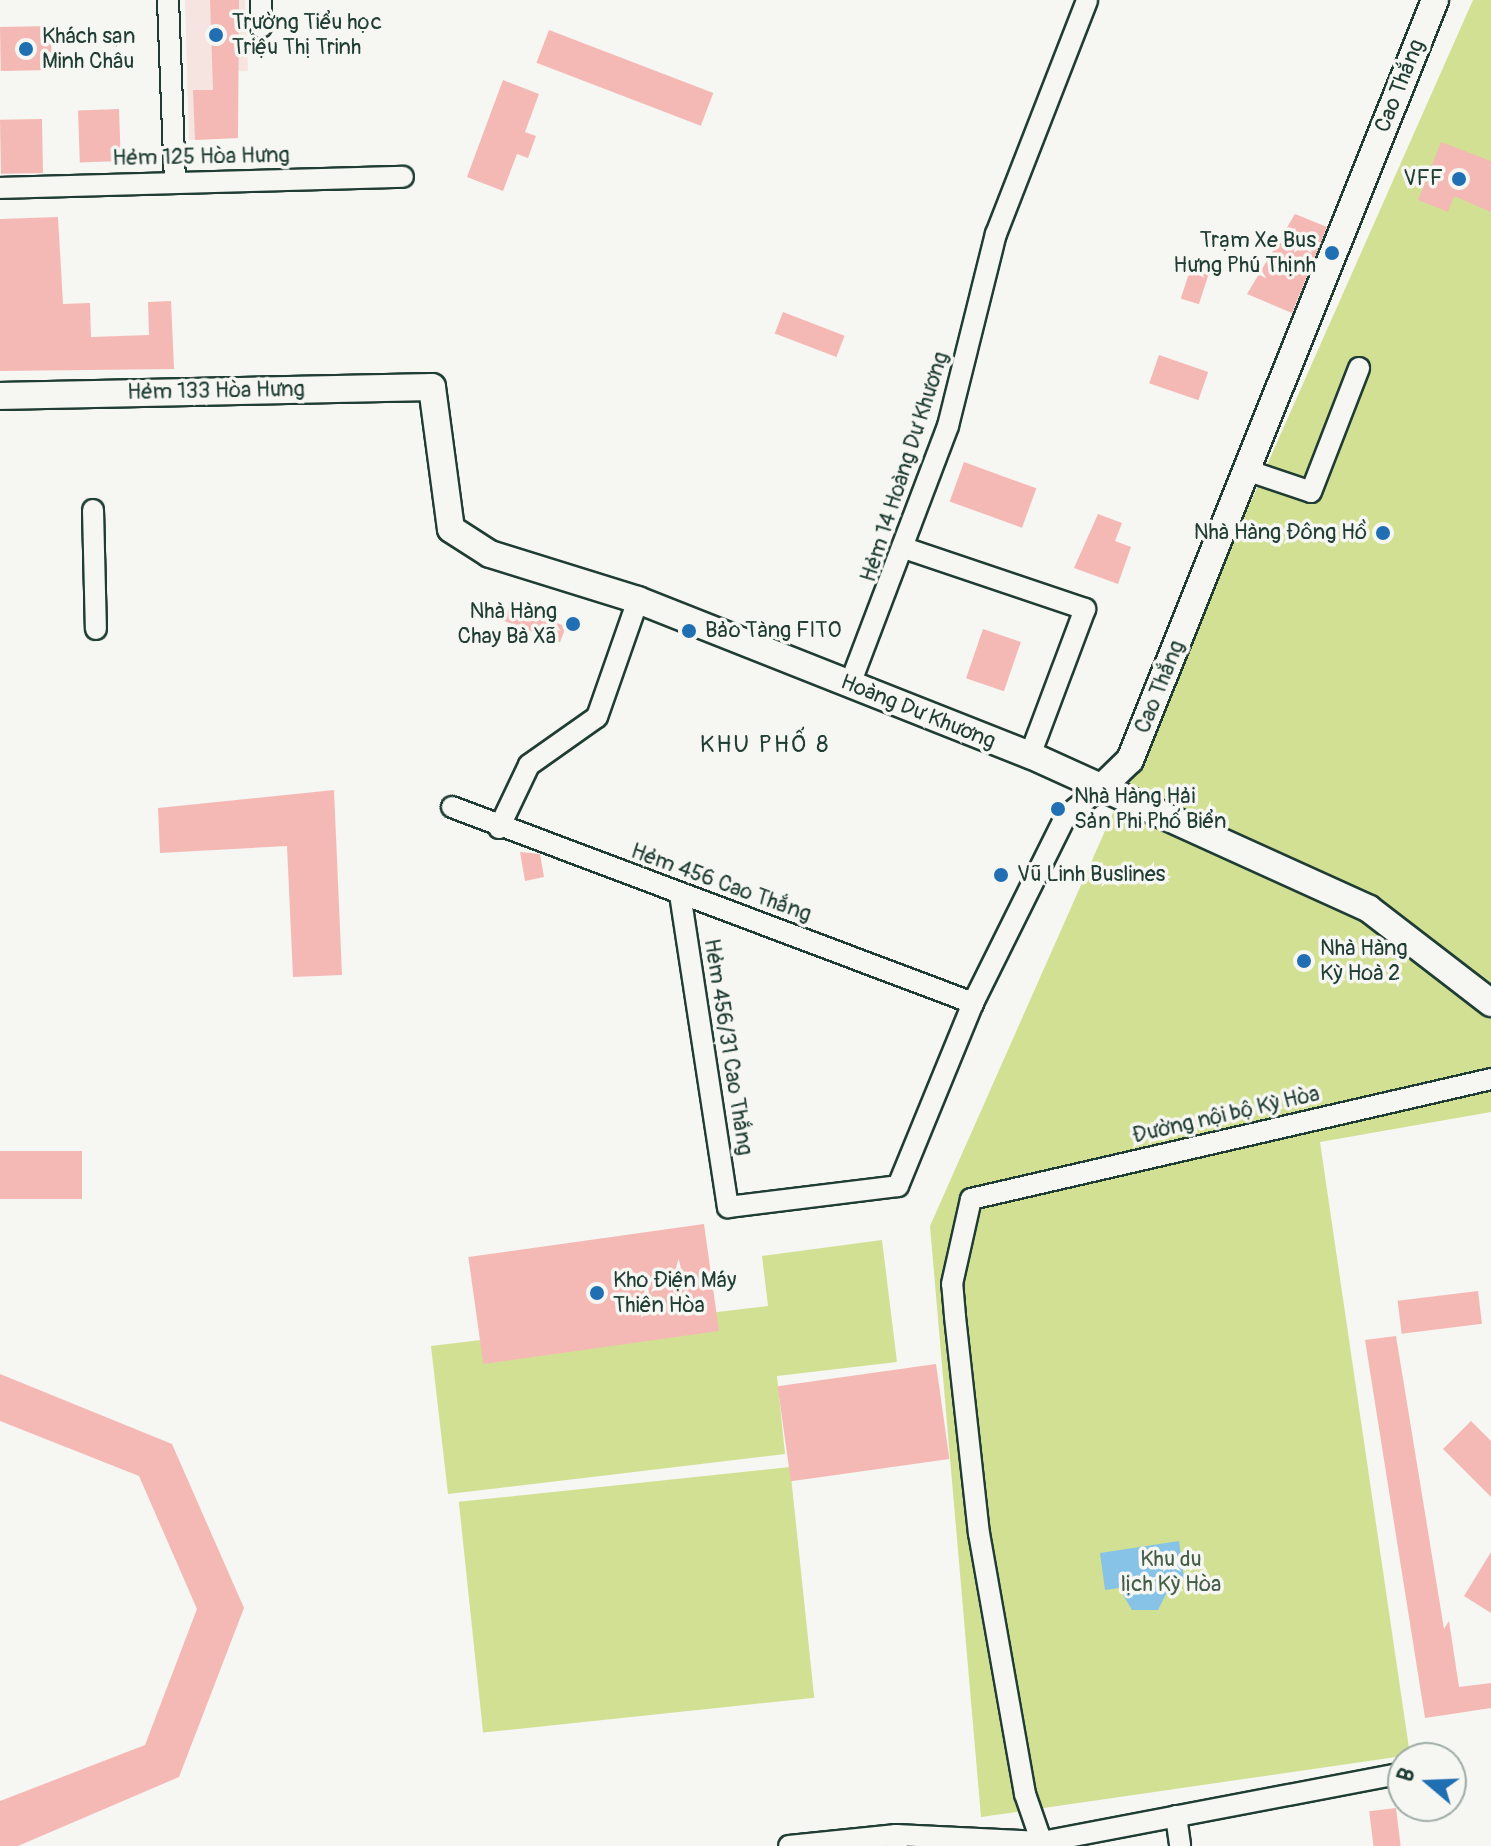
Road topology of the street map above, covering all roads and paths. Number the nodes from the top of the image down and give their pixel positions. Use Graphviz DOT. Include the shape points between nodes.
graph roads {
  1 [pos="168,0"];
  2 [pos="261,0"];
  3 [pos="1087,0"];
  4 [pos="1435,0"];
  5 [pos="261,27"];
  6 [pos="403,177"];
  7 [pos="175,181"];
  8 [pos="0,188"];
  9 [pos="1359,368"];
  10 [pos="432,387"];
  11 [pos="0,396"];
  12 [pos="1249,471"];
  13 [pos="93,510"];
  14 [pos="907,549"];
  15 [pos="638,600"];
  16 [pos="96,629"];
  17 [pos="850,684"];
  18 [pos="1030,755"];
  19 [pos="1101,788"];
  20 [pos="452,807"];
  21 [pos="499,828"];
  22 [pos="680,894"];
  23 [pos="973,1003"];
  24 [pos="1491,1003"];
  25 [pos="1491,1079"];
  26 [pos="728,1207"];
  27 [pos="1387,1776"];
  28 [pos="1176,1816"];
  29 [pos="896,1840"];
  30 [pos="1043,1844"];
  31 [pos="789,1846"];
  32 [pos="1180,1846"];
  1 -- 7 [label="street"];
  2 -- 5 [label="street"];
  3 -- 14 [label="street, Hẻm 14 Hoàng Dư Khương" via="992,260"];
  4 -- 12 [label="street, Cao Thắng"];
  6 -- 7 [label="street, Hẻm 125 Hòa Hưng"];
  7 -- 8 [label="street, Hẻm 125 Hòa Hưng"];
  9 -- 12 [label="street" via="1311,492"];
  10 -- 11 [label="street, Hẻm 133 Hòa Hưng"];
  10 -- 15 [label="street, Hoàng Dư Khương" via="451,529 490,554"];
  12 -- 19 [label="street, Cao Thắng" via="1130,760"];
  13 -- 16 [label="street"];
  14 -- 17 [label="street, Hẻm 14 Hoàng Dư Khương"];
  14 -- 18 [label="street" via="1085,609"];
  15 -- 17 [label="street, Hoàng Dư Khương"];
  15 -- 21 [label="street" via="597,717 529,765"];
  17 -- 18 [label="street, Hoàng Dư Khương"];
  18 -- 19 [label="street, Hoàng Dư Khương"];
  19 -- 23 [label="street, Cao Thắng" via="1066,816"];
  19 -- 24 [label="street, Hoàng Dư Khương" via="1369,909"];
  20 -- 21 [label="street, Hẻm 456 Cao Thắng"];
  21 -- 22 [label="street, Hẻm 456 Cao Thắng"];
  22 -- 23 [label="street, Hẻm 456 Cao Thắng"];
  22 -- 26 [label="street, Hẻm 456/31 Cao Thắng"];
  23 -- 26 [label="street, Cao Thắng" via="898,1186"];
  25 -- 30 [label="street, Đường nội bộ Kỳ Hòa" via="971,1199 952,1284 979,1534 1025,1794"];
  27 -- 28 [label="street"];
  28 -- 30 [label="street"];
  28 -- 32 [label="street"];
  29 -- 30 [label="street"];
  29 -- 31 [label="street"];
}
